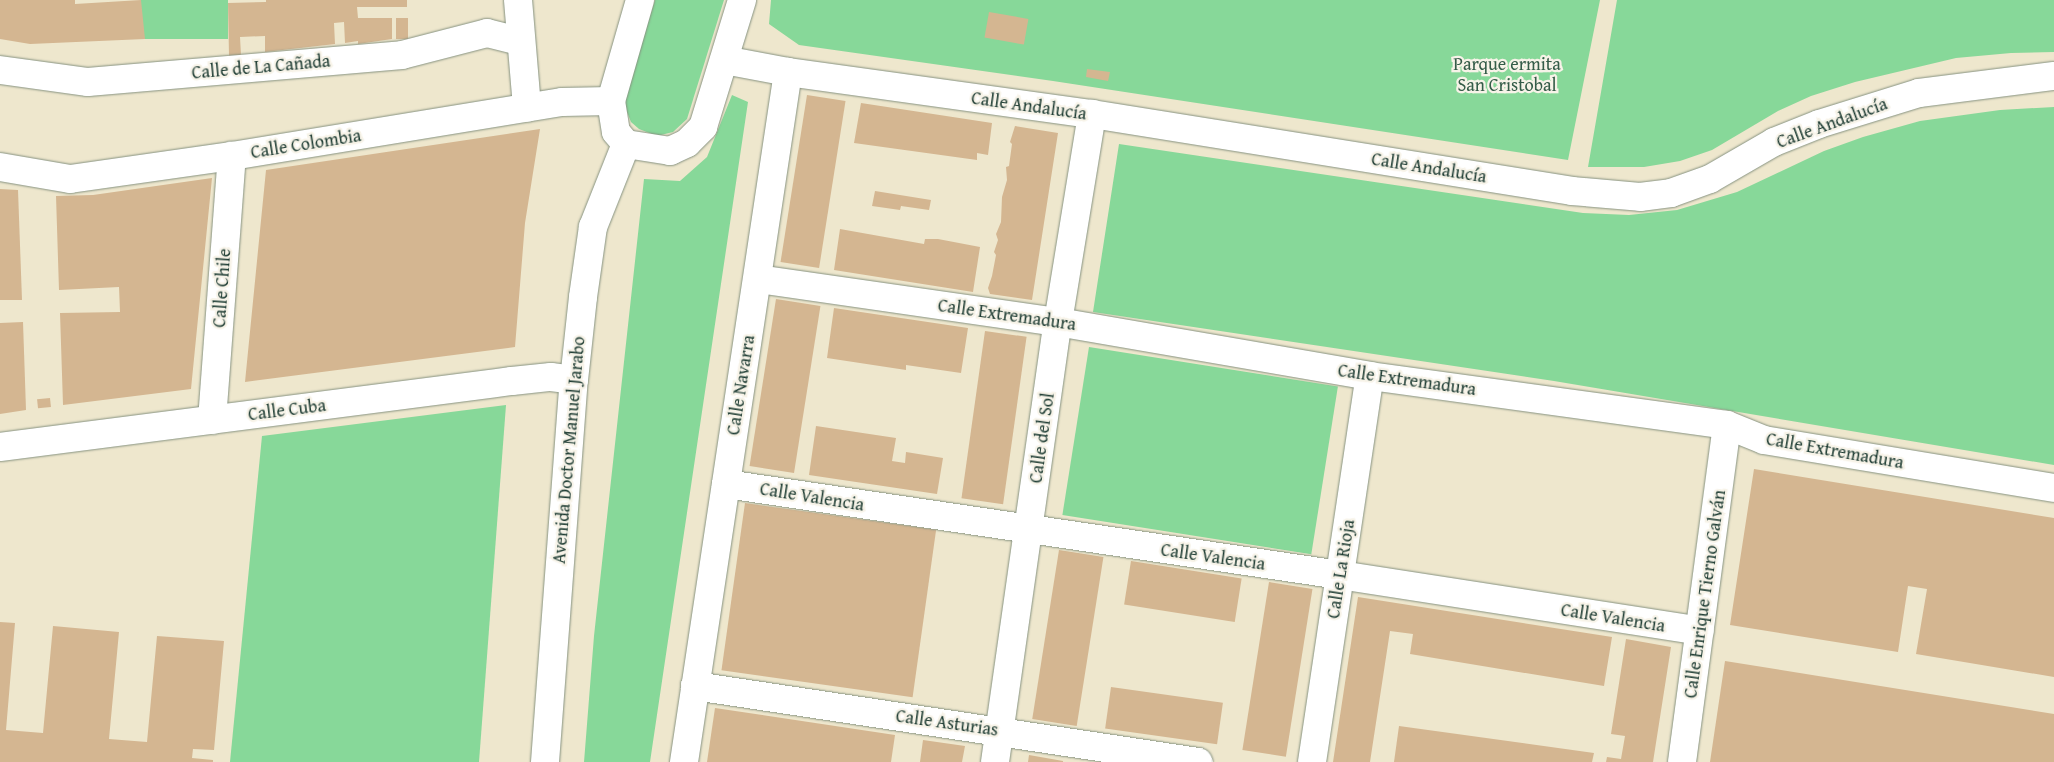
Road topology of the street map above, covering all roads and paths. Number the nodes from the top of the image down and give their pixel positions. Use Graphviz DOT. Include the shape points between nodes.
graph roads {
  1 [pos="518,0"];
  2 [pos="640,0"];
  3 [pos="742,0"];
  4 [pos="520,42"];
  5 [pos="724,60"];
  6 [pos="0,70"];
  7 [pos="788,72"];
  8 [pos="2054,76"];
  9 [pos="611,101"];
  10 [pos="528,108"];
  11 [pos="1092,114"];
  12 [pos="626,144"];
  13 [pos="232,156"];
  14 [pos="0,167"];
  15 [pos="758,279"];
  16 [pos="1058,322"];
  17 [pos="1370,376"];
  18 [pos="574,380"];
  19 [pos="212,420"];
  20 [pos="1727,425"];
  21 [pos="0,447"];
  22 [pos="726,484"];
  23 [pos="2054,488"];
  24 [pos="1029,530"];
  25 [pos="1340,575"];
  26 [pos="1700,631"];
  27 [pos="695,686"];
  28 [pos="1000,731"];
  29 [pos="545,762"];
  30 [pos="684,762"];
  31 [pos="995,762"];
  32 [pos="1198,762"];
  33 [pos="1312,762"];
  34 [pos="1682,762"];
  1 -- 4 [label="street"];
  2 -- 9 [label="street"];
  3 -- 5 [label="street"];
  4 -- 6 [label="street, Calle de La Cañada" via="487,33 402,55 88,82"];
  4 -- 10 [label="street"];
  5 -- 7 [label="street"];
  5 -- 12 [label="street" via="703,127 687,143 670,151"];
  7 -- 11 [label="street, Calle Andalucía"];
  7 -- 15 [label="street, Calle Navarra"];
  8 -- 11 [label="street, Calle Andalucía" via="1919,93 1819,124 1774,142 1710,180 1671,193 1640,197 1572,191"];
  9 -- 10 [label="street, Calle Colombia" via="562,102"];
  9 -- 12 [label="street" via="616,132"];
  10 -- 13 [label="street, Calle Colombia"];
  11 -- 16 [label="street, Calle del Sol"];
  12 -- 18 [label="street, Avenida Doctor Manuel Jarabo" via="593,227"];
  13 -- 14 [label="street, Calle Colombia" via="70,179"];
  13 -- 19 [label="street, Calle Chile"];
  15 -- 16 [label="street, Calle Extremadura"];
  15 -- 22 [label="street, Calle Navarra"];
  16 -- 17 [label="street, Calle Extremadura"];
  16 -- 24 [label="street, Calle del Sol"];
  17 -- 20 [label="street, Calle Extremadura"];
  17 -- 25 [label="street, Calle La Rioja"];
  18 -- 19 [label="street, Calle Cuba" via="551,377 512,381"];
  18 -- 29 [label="street, Avenida Doctor Manuel Jarabo"];
  19 -- 21 [label="street, Calle Cuba"];
  20 -- 23 [label="street, Calle Extremadura" via="1764,440"];
  20 -- 26 [label="street, Calle Enrique Tierno Galván"];
  22 -- 24 [label="street, Calle Valencia"];
  22 -- 27 [label="street, Calle Navarra"];
  24 -- 25 [label="street, Calle Valencia"];
  24 -- 28 [label="street, Calle del Sol"];
  25 -- 26 [label="street, Calle Valencia"];
  25 -- 33 [label="street, Calle La Rioja"];
  26 -- 34 [label="street, Calle Enrique Tierno Galván"];
  27 -- 28 [label="street, Calle Asturias"];
  27 -- 30 [label="street, Calle Navarra"];
  28 -- 31 [label="street, Calle del Sol"];
  28 -- 32 [label="street, Calle Asturias"];
}
